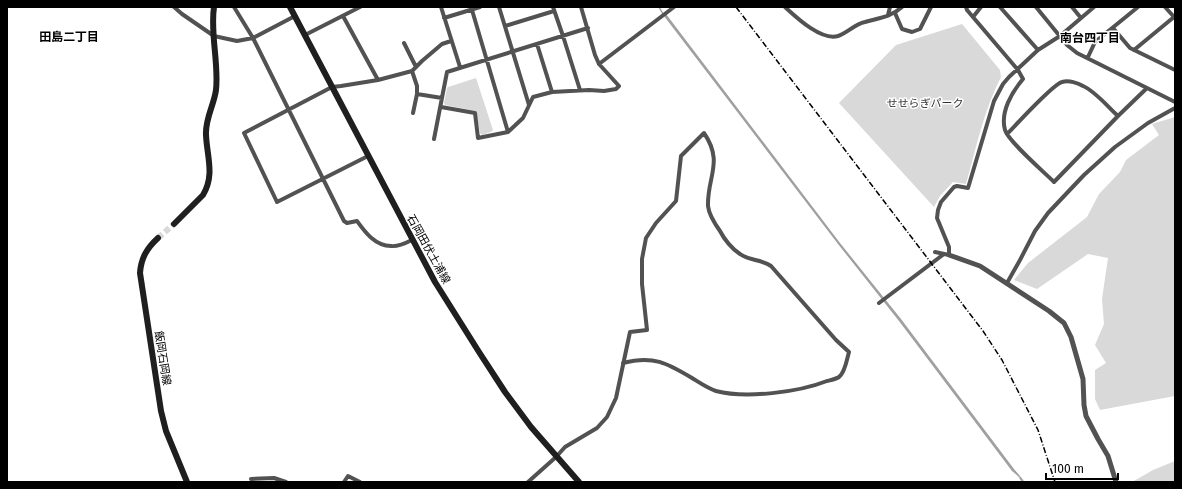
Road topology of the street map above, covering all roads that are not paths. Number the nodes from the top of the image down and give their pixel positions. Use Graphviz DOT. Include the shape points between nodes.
graph roads {
  1 [pos="174,7"];
  2 [pos="214,7"];
  3 [pos="234,7"];
  4 [pos="290,7"];
  5 [pos="360,7"];
  6 [pos="441,7"];
  7 [pos="480,7"];
  8 [pos="499,7"];
  9 [pos="581,7"];
  10 [pos="674,7"];
  11 [pos="785,7"];
  12 [pos="890,7"];
  13 [pos="902,7"];
  14 [pos="931,7"];
  15 [pos="966,7"];
  16 [pos="981,7"];
  17 [pos="1000,7"];
  18 [pos="1036,7"];
  19 [pos="1072,7"];
  20 [pos="1094,7"];
  21 [pos="1138,7"];
  22 [pos="1165,7"];
  23 [pos="554,9"];
  24 [pos="472,10"];
  25 [pos="895,13"];
  26 [pos="888,15"];
  27 [pos="295,16"];
  28 [pos="343,16"];
  29 [pos="973,17"];
  30 [pos="444,18"];
  31 [pos="1081,18"];
  32 [pos="1174,18"];
  33 [pos="505,26"];
  34 [pos="588,28"];
  35 [pos="1112,28"];
  36 [pos="305,35"];
  37 [pos="214,36"];
  38 [pos="563,36"];
  39 [pos="1060,36"];
  40 [pos="253,38"];
  41 [pos="452,41"];
  42 [pos="404,44"];
  43 [pos="537,44"];
  44 [pos="1038,50"];
  45 [pos="1134,50"];
  46 [pos="513,51"];
  47 [pos="1088,58"];
  48 [pos="486,59"];
  49 [pos="599,64"];
  50 [pos="416,67"];
  51 [pos="460,68"];
  52 [pos="1018,70"];
  53 [pos="1175,70"];
  54 [pos="412,71"];
  55 [pos="378,80"];
  56 [pos="332,87"];
  57 [pos="1147,88"];
  58 [pos="580,90"];
  59 [pos="552,92"];
  60 [pos="417,94"];
  61 [pos="442,98"];
  62 [pos="1175,102"];
  63 [pos="441,106"];
  64 [pos="529,106"];
  65 [pos="1175,108"];
  66 [pos="288,109"];
  67 [pos="413,113"];
  68 [pos="1118,116"];
  69 [pos="508,132"];
  70 [pos="1007,134"];
  71 [pos="434,139"];
  72 [pos="368,156"];
  73 [pos="322,178"];
  74 [pos="174,224"];
  75 [pos="158,238"];
  76 [pos="412,240"];
  77 [pos="935,252"];
  78 [pos="946,255"];
  79 [pos="1006,283"];
  80 [pos="880,302"];
  81 [pos="623,363"];
  82 [pos="556,457"];
  83 [pos="251,479"];
  84 [pos="187,482"];
  85 [pos="286,482"];
  86 [pos="344,482"];
  87 [pos="360,482"];
  88 [pos="528,482"];
  89 [pos="578,482"];
  90 [pos="1116,482"];
  1 -- 37 [label="street"];
  2 -- 37 [label="main road"];
  3 -- 40 [label="street"];
  4 -- 27 [label="main road, 石岡田伏土浦線"];
  5 -- 28 [label="street"];
  6 -- 30 [label="street"];
  7 -- 24 [label="street"];
  8 -- 33 [label="street"];
  9 -- 34 [label="street"];
  10 -- 49 [label="street"];
  11 -- 26 [label="street" via="821,34 831,37 864,22"];
  12 -- 26 [label="street"];
  13 -- 25 [label="street"];
  14 -- 25 [label="street" via="920,29 912,32 902,29"];
  15 -- 29 [label="street"];
  16 -- 29 [label="street"];
  17 -- 44 [label="street"];
  18 -- 39 [label="street"];
  19 -- 31 [label="street"];
  20 -- 31 [label="street"];
  21 -- 35 [label="street"];
  22 -- 32 [label="street"];
  23 -- 33 [label="street"];
  23 -- 38 [label="street"];
  24 -- 30 [label="street"];
  24 -- 48 [label="street"];
  25 -- 26 [label="street"];
  27 -- 36 [label="main road, 石岡田伏土浦線"];
  27 -- 40 [label="street"];
  28 -- 36 [label="street"];
  28 -- 55 [label="street"];
  29 -- 52 [label="street"];
  30 -- 41 [label="street"];
  31 -- 39 [label="street"];
  32 -- 45 [label="street"];
  33 -- 46 [label="street"];
  34 -- 38 [label="street"];
  34 -- 49 [label="street"];
  35 -- 45 [label="street"];
  35 -- 47 [label="street" via="1095,42"];
  36 -- 56 [label="main road, 石岡田伏土浦線"];
  37 -- 40 [label="street" via="237,41"];
  37 -- 74 [label="main road" via="216,92 206,129 210,178 203,195"];
  38 -- 43 [label="street"];
  38 -- 58 [label="street"];
  39 -- 44 [label="street"];
  39 -- 47 [label="street" via="1077,53"];
  40 -- 66 [label="street"];
  41 -- 50 [label="street" via="442,44"];
  41 -- 51 [label="street"];
  42 -- 50 [label="street"];
  43 -- 46 [label="street"];
  43 -- 59 [label="street"];
  44 -- 52 [label="street"];
  45 -- 53 [label="street"];
  46 -- 48 [label="street"];
  46 -- 64 [label="street"];
  47 -- 57 [label="street"];
  48 -- 51 [label="street"];
  48 -- 69 [label="street"];
  49 -- 58 [label="street" via="619,86 604,91"];
  50 -- 54 [label="street"];
  51 -- 61 [label="street" via="447,72"];
  52 -- 70 [label="street" via="1022,79 1006,108 1004,124"];
  52 -- 78 [label="street" via="1003,84 994,101 968,188 954,187 939,206 937,218 949,247"];
  54 -- 55 [label="street"];
  54 -- 60 [label="street"];
  55 -- 56 [label="street"];
  56 -- 66 [label="street"];
  56 -- 72 [label="main road, 石岡田伏土浦線"];
  57 -- 62 [label="street"];
  57 -- 68 [label="street"];
  58 -- 59 [label="street"];
  59 -- 64 [label="street" via="533,97"];
  60 -- 61 [label="street"];
  60 -- 67 [label="street"];
  61 -- 63 [label="street"];
  63 -- 69 [label="street" via="475,113 478,138"];
  63 -- 71 [label="street"];
  64 -- 69 [label="street" via="523,118"];
  65 -- 79 [label="street" via="1148,123 1115,147 1084,175 1048,213"];
  66 -- 73 [label="street"];
  66 -- 73 [label="street" via="244,133 277,202"];
  68 -- 70 [label="street" via="1084,86 1062,82 1040,100"];
  68 -- 70 [label="street" via="1054,182"];
  72 -- 73 [label="street"];
  72 -- 76 [label="main road, 石岡田伏土浦線"];
  73 -- 76 [label="street" via="344,221 357,221 367,234 381,244 391,246"];
  75 -- 84 [label="main road, 飯岡石岡線" via="145,252 140,273 161,411 166,431"];
  76 -- 82 [label="main road, 石岡田伏土浦線" via="483,359"];
  77 -- 78 [label="street"];
  78 -- 79 [label="street" via="980,266"];
  78 -- 80 [label="street"];
  79 -- 90 [label="street" via="1049,311 1068,329 1083,379 1086,416 1108,456"];
  81 -- 81 [label="street" via="630,332 647,330 642,284 642,259 646,238 676,201 681,156 704,133 711,142 714,163 708,208 724,239 739,254 771,266 849,352 842,373 839,377 819,385 786,392 742,394 706,387 662,362 648,359"];
  81 -- 82 [label="street" via="616,398 606,417 597,428 565,448"];
  82 -- 88 [label="street"];
  82 -- 89 [label="main road, 石岡田伏土浦線"];
  83 -- 85 [label="street" via="274,478"];
  86 -- 87 [label="street" via="348,476"];
}
